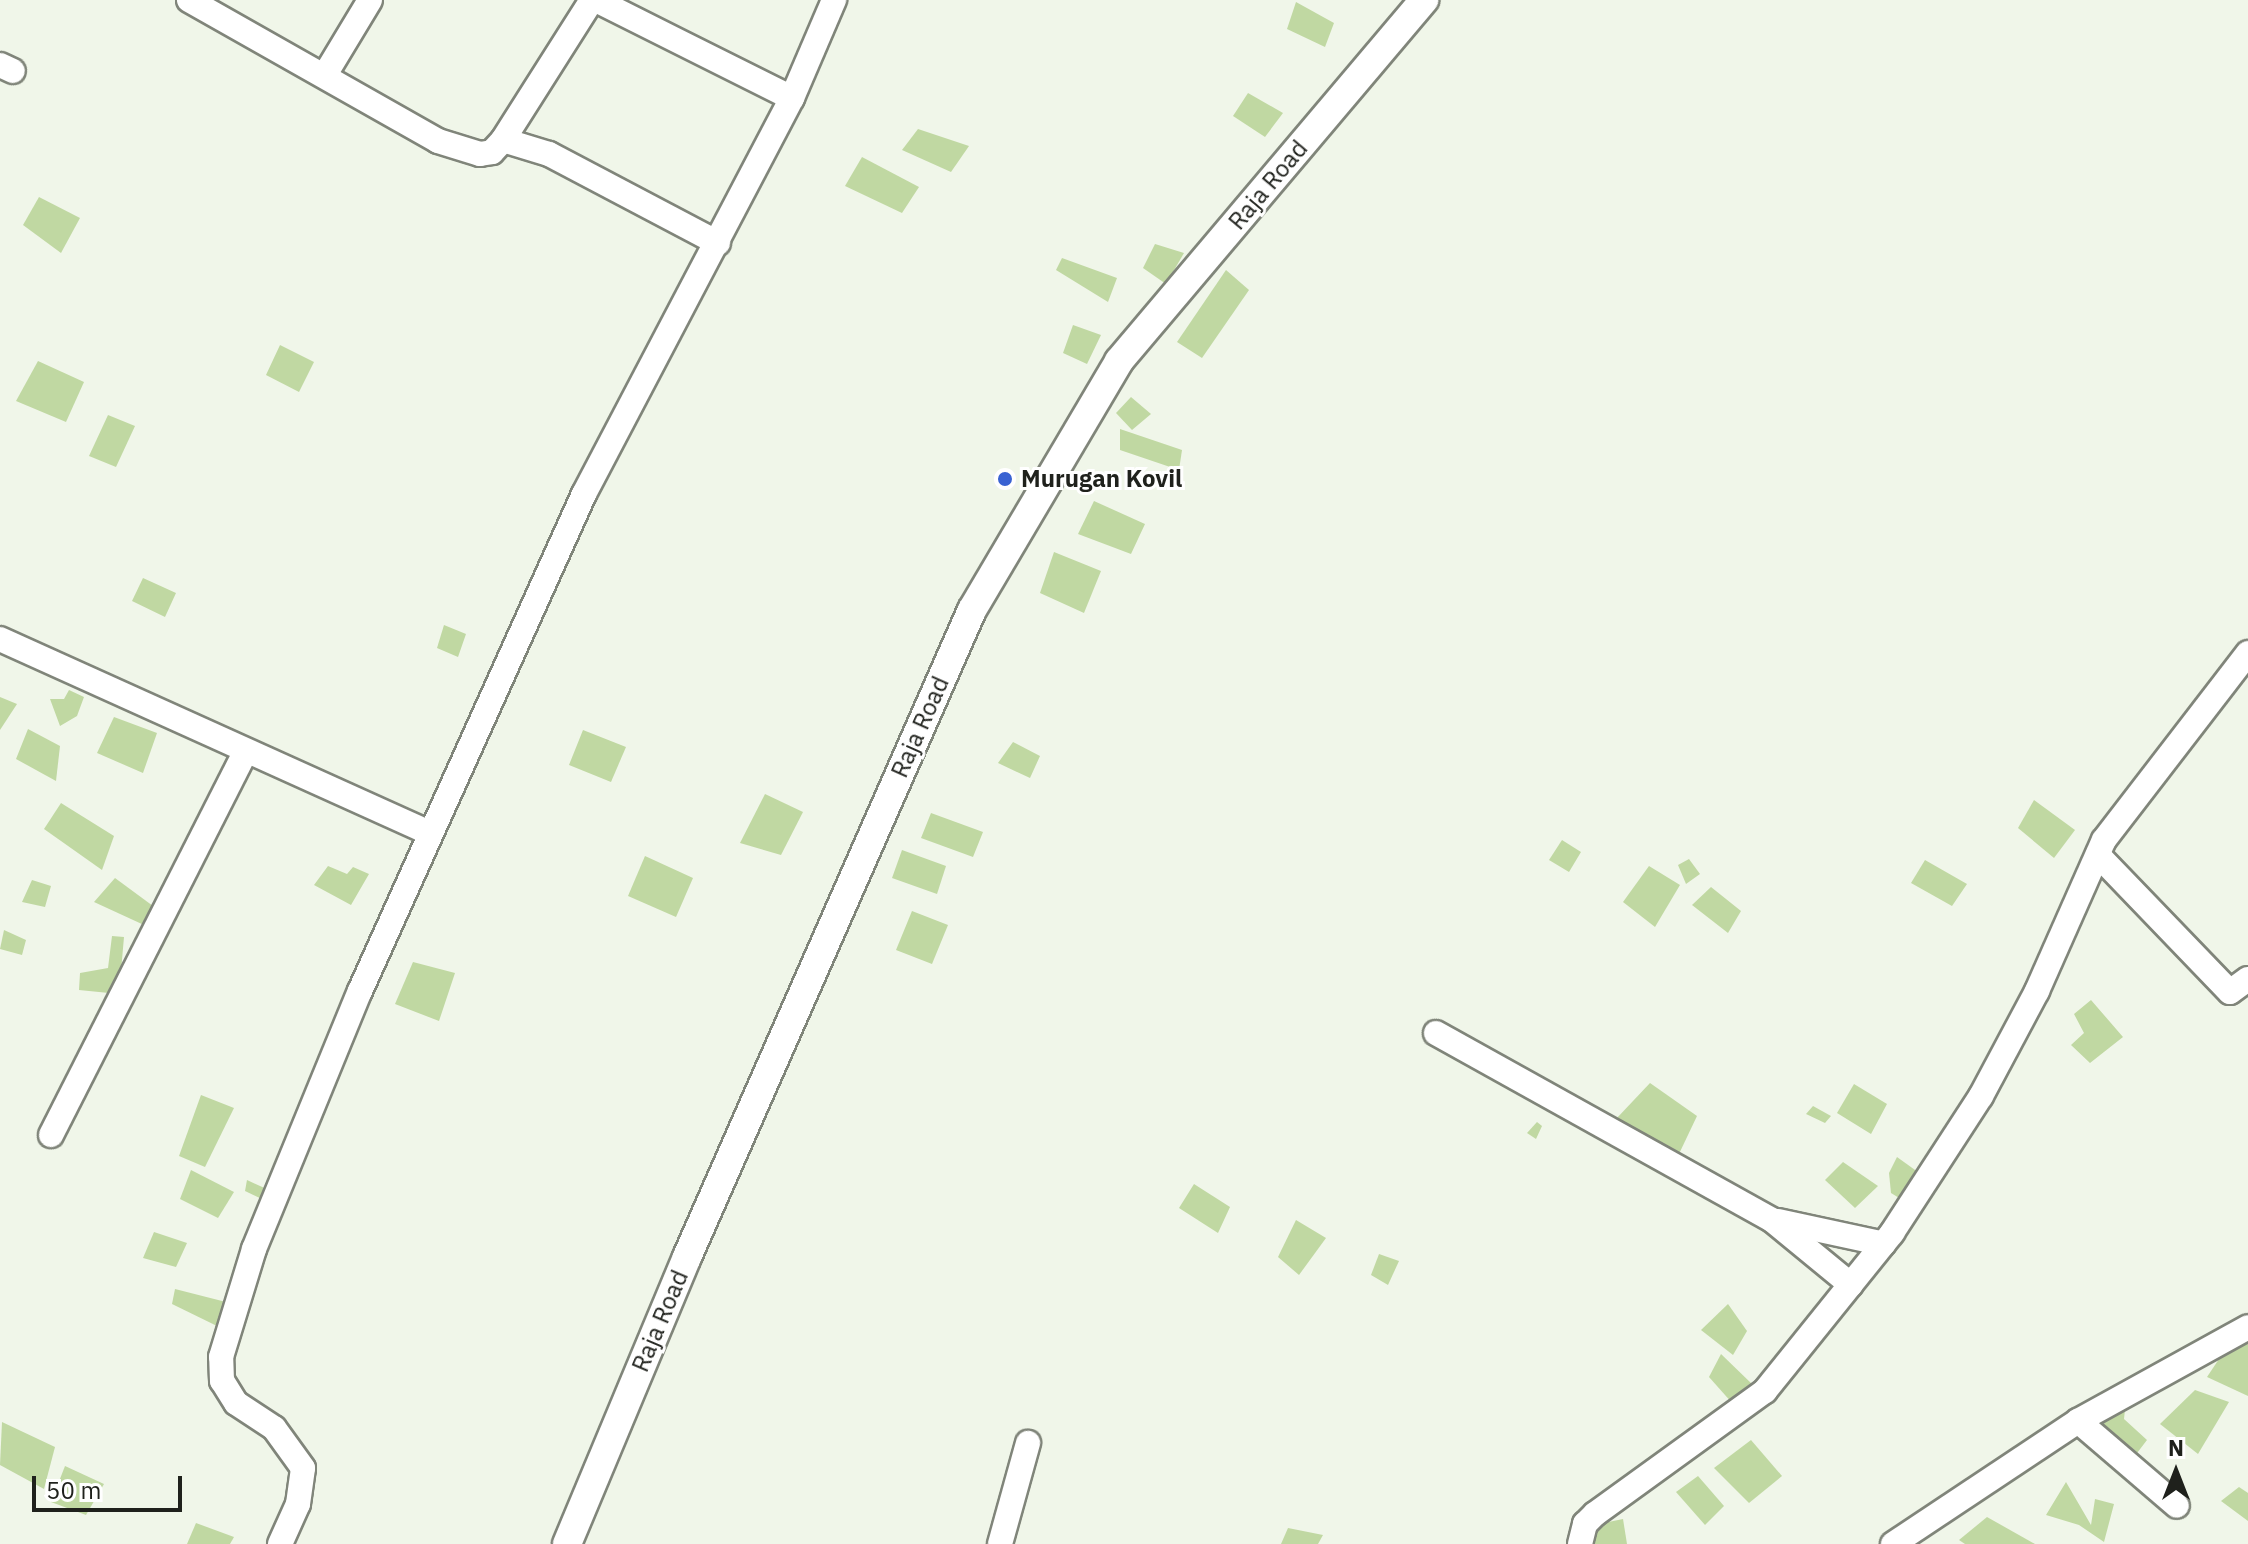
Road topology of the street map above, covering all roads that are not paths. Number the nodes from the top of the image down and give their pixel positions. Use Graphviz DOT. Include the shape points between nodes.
graph roads {
  1 [pos="189,0"];
  2 [pos="370,0"];
  3 [pos="594,0"];
  4 [pos="834,0"];
  5 [pos="1424,0"];
  6 [pos="326,73"];
  7 [pos="792,98"];
  8 [pos="503,140"];
  9 [pos="718,243"];
  10 [pos="0,639"];
  11 [pos="2248,653"];
  12 [pos="245,752"];
  13 [pos="430,833"];
  14 [pos="2098,855"];
  15 [pos="2248,979"];
  16 [pos="1436,1033"];
  17 [pos="51,1135"];
  18 [pos="1772,1220"];
  19 [pos="1884,1244"];
  20 [pos="1851,1285"];
  21 [pos="2248,1327"];
  22 [pos="2078,1421"];
  23 [pos="1028,1443"];
  24 [pos="2177,1506"];
  25 [pos="280,1544"];
  26 [pos="567,1544"];
  27 [pos="1000,1544"];
  28 [pos="1580,1544"];
  29 [pos="1893,1544"];
  1 -- 6 [label="street"];
  2 -- 6 [label="street"];
  3 -- 7 [label="street"];
  3 -- 8 [label="street"];
  4 -- 7 [label="street"];
  5 -- 26 [label="street, Raja Road" via="1119,361 972,610 687,1257"];
  6 -- 8 [label="street" via="467,154 492,152"];
  7 -- 9 [label="street"];
  8 -- 9 [label="street" via="549,154"];
  9 -- 13 [label="street" via="584,494"];
  10 -- 12 [label="street"];
  11 -- 14 [label="street"];
  12 -- 13 [label="street"];
  12 -- 17 [label="street"];
  13 -- 25 [label="street" via="254,1249 221,1357 222,1381 236,1403 274,1428 303,1468 298,1504"];
  14 -- 15 [label="street" via="2230,992"];
  14 -- 19 [label="street" via="2037,991 1981,1096"];
  16 -- 18 [label="street"];
  18 -- 19 [label="street"];
  18 -- 20 [label="street"];
  19 -- 20 [label="street"];
  20 -- 28 [label="street" via="1765,1391 1595,1514 1585,1524"];
  21 -- 22 [label="street"];
  22 -- 24 [label="street"];
  22 -- 29 [label="street"];
  23 -- 27 [label="street"];
}
